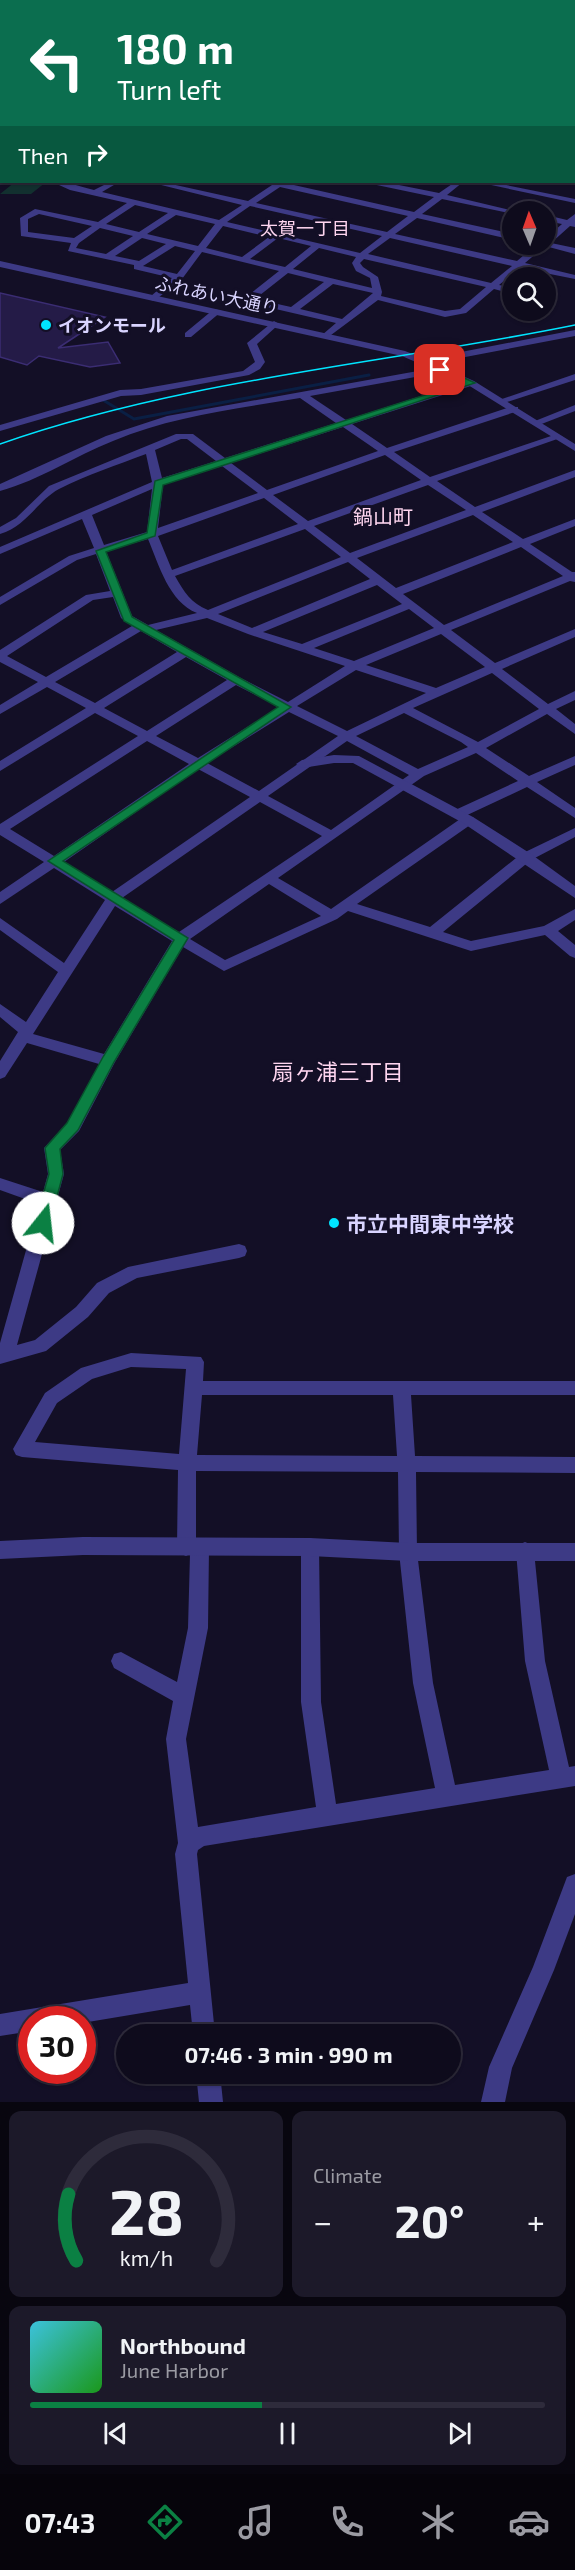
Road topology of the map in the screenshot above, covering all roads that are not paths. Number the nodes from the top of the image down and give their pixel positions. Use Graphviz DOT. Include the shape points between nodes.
graph roads {
  1 [pos="62,183"];
  2 [pos="113,183"];
  3 [pos="157,183"];
  4 [pos="280,183"];
  5 [pos="380,183"];
  6 [pos="458,183"];
  7 [pos="486,183"];
  8 [pos="179,188"];
  9 [pos="95,193"];
  10 [pos="169,194"];
  11 [pos="440,195"];
  12 [pos="159,200"];
  13 [pos="575,201"];
  14 [pos="133,202"];
  15 [pos="250,203"];
  16 [pos="150,206"];
  17 [pos="502,209"];
  18 [pos="174,212"];
  19 [pos="415,214"];
  20 [pos="556,219"];
  21 [pos="220,222"];
  22 [pos="573,222"];
  23 [pos="99,225"];
  24 [pos="502,234"];
  25 [pos="140,235"];
  26 [pos="277,235"];
  27 [pos="388,235"];
  28 [pos="556,235"];
  29 [pos="76,241"];
  30 [pos="174,243"];
  31 [pos="318,245"];
  32 [pos="556,247"];
  33 [pos="201,249"];
  34 [pos="575,251"];
  35 [pos="363,255"];
  36 [pos="531,255"];
  37 [pos="108,257"];
  38 [pos="244,259"];
  39 [pos="0,264"];
  40 [pos="140,264"];
  41 [pos="519,265"];
  42 [pos="285,270"];
  43 [pos="179,277"];
  44 [pos="574,277"];
  45 [pos="331,281"];
  46 [pos="494,286"];
  47 [pos="502,288"];
  48 [pos="377,295"];
  49 [pos="154,298"];
  50 [pos="293,310"];
  51 [pos="218,311"];
  52 [pos="343,322"];
  53 [pos="274,324"];
  54 [pos="575,333"];
  55 [pos="188,335"];
  56 [pos="327,335"];
  57 [pos="425,362"];
  58 [pos="440,370"];
  59 [pos="575,376"];
  60 [pos="471,383"];
  61 [pos="302,395"];
  62 [pos="501,401"];
  63 [pos="575,408"];
  64 [pos="514,409"];
  65 [pos="344,423"];
  66 [pos="535,423"];
  67 [pos="0,428"];
  68 [pos="558,437"];
  69 [pos="575,448"];
  70 [pos="150,450"];
  71 [pos="385,452"];
  72 [pos="225,463"];
  73 [pos="575,474"];
  74 [pos="428,481"];
  75 [pos="158,483"];
  76 [pos="0,488"];
  77 [pos="264,494"];
  78 [pos="472,511"];
  79 [pos="86,514"];
  80 [pos="575,522"];
  81 [pos="305,525"];
  82 [pos="0,531"];
  83 [pos="152,534"];
  84 [pos="519,542"];
  85 [pos="0,551"];
  86 [pos="101,551"];
  87 [pos="348,558"];
  88 [pos="169,575"];
  89 [pos="574,577"];
  90 [pos="378,580"];
  91 [pos="118,592"];
  92 [pos="395,593"];
  93 [pos="0,602"];
  94 [pos="410,605"];
  95 [pos="208,614"];
  96 [pos="143,628"];
  97 [pos="442,630"];
  98 [pos="252,632"];
  99 [pos="575,633"];
  100 [pos="304,648"];
  101 [pos="185,652"];
  102 [pos="0,656"];
  103 [pos="354,666"];
  104 [pos="493,667"];
  105 [pos="235,680"];
  106 [pos="47,682"];
  107 [pos="437,692"];
  108 [pos="575,695"];
  109 [pos="286,707"];
  110 [pos="94,708"];
  111 [pos="403,708"];
  112 [pos="547,708"];
  113 [pos="0,710"];
  114 [pos="575,730"];
  115 [pos="146,736"];
  116 [pos="345,736"];
  117 [pos="476,748"];
  118 [pos="575,760"];
  119 [pos="197,764"];
  120 [pos="302,764"];
  121 [pos="0,767"];
  122 [pos="415,774"];
  123 [pos="526,782"];
  124 [pos="404,786"];
  125 [pos="258,797"];
  126 [pos="575,814"];
  127 [pos="463,817"];
  128 [pos="0,830"];
  129 [pos="575,832"];
  130 [pos="331,835"];
  131 [pos="526,857"];
  132 [pos="54,861"];
  133 [pos="270,879"];
  134 [pos="575,893"];
  135 [pos="114,897"];
  136 [pos="0,899"];
  137 [pos="346,905"];
  138 [pos="575,914"];
  139 [pos="332,916"];
  140 [pos="0,923"];
  141 [pos="548,930"];
  142 [pos="434,933"];
  143 [pos="181,938"];
  144 [pos="575,953"];
  145 [pos="66,972"];
  146 [pos="0,1009"];
  147 [pos="24,1033"];
  148 [pos="108,1061"];
  149 [pos="0,1073"];
  150 [pos="0,1184"];
  151 [pos="49,1201"];
  152 [pos="239,1251"];
  153 [pos="3,1357"];
  154 [pos="401,1387"];
  155 [pos="194,1388"];
  156 [pos="575,1388"];
  157 [pos="188,1463"];
  158 [pos="407,1465"];
  159 [pos="575,1465"];
  160 [pos="193,1547"];
  161 [pos="309,1547"];
  162 [pos="0,1550"];
  163 [pos="525,1551"];
  164 [pos="408,1552"];
  165 [pos="575,1552"];
  166 [pos="121,1661"];
  167 [pos="184,1696"];
  168 [pos="568,1777"];
  169 [pos="447,1797"];
  170 [pos="327,1814"];
  171 [pos="189,1843"];
  172 [pos="575,1885"];
  173 [pos="200,1992"];
  174 [pos="96,2009"];
  175 [pos="18,2022"];
  176 [pos="203,2024"];
  177 [pos="0,2025"];
  178 [pos="209,2084"];
  179 [pos="211,2102"];
  180 [pos="493,2102"];
  1 -- 9 [label="street"];
  2 -- 9 [label="street"];
  3 -- 8 [label="street"];
  4 -- 15 [label="street"];
  4 -- 19 [label="street"];
  5 -- 11 [label="street"];
  6 -- 11 [label="street"];
  7 -- 13 [label="street"];
  8 -- 10 [label="street"];
  8 -- 15 [label="street"];
  9 -- 14 [label="street"];
  11 -- 17 [label="street"];
  11 -- 19 [label="street"];
  12 -- 16 [label="street"];
  14 -- 16 [label="street"];
  14 -- 23 [label="street"];
  15 -- 21 [label="street"];
  15 -- 27 [label="street"];
  16 -- 18 [label="street"];
  18 -- 21 [label="street"];
  18 -- 25 [label="street"];
  19 -- 24 [label="street"];
  19 -- 27 [label="street"];
  20 -- 22 [label="street"];
  21 -- 26 [label="street"];
  21 -- 33 [label="street"];
  22 -- 28 [label="street"];
  23 -- 25 [label="street"];
  23 -- 29 [label="street"];
  23 -- 29 [label="street" via="38,211 24,218 24,234"];
  25 -- 30 [label="street"];
  25 -- 37 [label="street"];
  26 -- 31 [label="street"];
  26 -- 38 [label="street"];
  27 -- 35 [label="street"];
  27 -- 41 [label="street"];
  29 -- 37 [label="street" via="71,249"];
  30 -- 33 [label="street"];
  30 -- 40 [label="street"];
  31 -- 35 [label="street"];
  31 -- 42 [label="street"];
  32 -- 34 [label="street"];
  33 -- 38 [label="street"];
  33 -- 43 [label="street"];
  35 -- 46 [label="street"];
  35 -- 48 [label="street" via="356,263 374,277"];
  36 -- 41 [label="street"];
  37 -- 40 [label="street"];
  38 -- 42 [label="street"];
  39 -- 49 [label="street, ふれあい大通り"];
  40 -- 43 [label="street" via="137,267"];
  41 -- 44 [label="street"];
  41 -- 46 [label="street"];
  42 -- 45 [label="street"];
  42 -- 50 [label="street" via="248,300"];
  43 -- 49 [label="street"];
  45 -- 48 [label="street"];
  45 -- 50 [label="street"];
  46 -- 47 [label="street"];
  46 -- 48 [label="street" via="470,308 455,314"];
  48 -- 52 [label="street"];
  49 -- 51 [label="street, ふれあい大通り"];
  50 -- 52 [label="street"];
  51 -- 53 [label="street, ふれあい大通り"];
  51 -- 55 [label="street"];
  52 -- 56 [label="street"];
  53 -- 56 [label="street, ふれあい大通り"];
  53 -- 67 [label="street" via="252,343 260,362 246,373 120,393"];
  54 -- 57 [label="street"];
  56 -- 57 [label="street, ふれあい大通り"];
  57 -- 58 [label="street, ふれあい大通り"];
  58 -- 60 [label="street, ふれあい大通り"];
  58 -- 61 [label="street"];
  59 -- 62 [label="street"];
  60 -- 62 [label="street, ふれあい大通り"];
  60 -- 65 [label="street"];
  61 -- 65 [label="street"];
  61 -- 76 [label="street" via="148,425"];
  62 -- 64 [label="street, ふれあい大通り"];
  63 -- 66 [label="street"];
  64 -- 66 [label="street, ふれあい大通り"];
  64 -- 71 [label="street"];
  65 -- 71 [label="street"];
  65 -- 72 [label="street"];
  66 -- 68 [label="street, ふれあい大通り"];
  68 -- 69 [label="street, ふれあい大通り"];
  68 -- 74 [label="street"];
  70 -- 72 [label="street" via="180,436 189,436"];
  70 -- 75 [label="street"];
  70 -- 82 [label="street" via="53,488 20,520"];
  71 -- 74 [label="street"];
  71 -- 77 [label="street"];
  72 -- 75 [label="street"];
  72 -- 77 [label="street"];
  73 -- 78 [label="street"];
  74 -- 78 [label="street"];
  74 -- 81 [label="street"];
  75 -- 79 [label="street"];
  75 -- 83 [label="street"];
  77 -- 81 [label="street"];
  77 -- 83 [label="street"];
  78 -- 84 [label="street"];
  78 -- 87 [label="street"];
  79 -- 85 [label="street"];
  79 -- 86 [label="street"];
  80 -- 84 [label="street"];
  81 -- 87 [label="street"];
  81 -- 88 [label="street"];
  83 -- 86 [label="street"];
  83 -- 88 [label="street"];
  84 -- 89 [label="street"];
  84 -- 92 [label="street"];
  86 -- 91 [label="street"];
  86 -- 93 [label="street" via="73,558"];
  87 -- 90 [label="street"];
  87 -- 95 [label="street"];
  88 -- 95 [label="street" via="182,598"];
  89 -- 97 [label="street"];
  90 -- 92 [label="street"];
  90 -- 98 [label="street"];
  91 -- 96 [label="street" via="127,618"];
  91 -- 102 [label="street" via="90,597"];
  92 -- 94 [label="street"];
  94 -- 97 [label="street"];
  94 -- 100 [label="street"];
  95 -- 96 [label="street"];
  95 -- 98 [label="street"];
  96 -- 101 [label="street"];
  96 -- 106 [label="street"];
  97 -- 103 [label="street"];
  97 -- 104 [label="street"];
  98 -- 100 [label="street"];
  99 -- 104 [label="street"];
  100 -- 103 [label="street"];
  101 -- 105 [label="street"];
  101 -- 110 [label="street"];
  102 -- 106 [label="street"];
  103 -- 107 [label="street"];
  103 -- 109 [label="street"];
  104 -- 107 [label="street"];
  104 -- 112 [label="street"];
  105 -- 109 [label="street"];
  105 -- 115 [label="street"];
  106 -- 110 [label="street"];
  106 -- 113 [label="street"];
  107 -- 111 [label="street"];
  108 -- 112 [label="street"];
  109 -- 116 [label="street"];
  109 -- 119 [label="street"];
  110 -- 115 [label="street"];
  110 -- 121 [label="street"];
  111 -- 116 [label="street"];
  111 -- 117 [label="street"];
  112 -- 114 [label="street"];
  112 -- 117 [label="street"];
  115 -- 119 [label="street"];
  115 -- 128 [label="street"];
  116 -- 120 [label="street"];
  116 -- 122 [label="street"];
  117 -- 122 [label="street"];
  117 -- 123 [label="street"];
  118 -- 123 [label="street"];
  119 -- 125 [label="street"];
  119 -- 132 [label="street"];
  120 -- 124 [label="street" via="355,759"];
  120 -- 125 [label="street"];
  122 -- 124 [label="street"];
  123 -- 126 [label="street"];
  123 -- 127 [label="street"];
  124 -- 127 [label="street"];
  124 -- 130 [label="street"];
  125 -- 130 [label="street"];
  125 -- 135 [label="street"];
  127 -- 131 [label="street"];
  127 -- 137 [label="street"];
  128 -- 132 [label="street"];
  129 -- 131 [label="street"];
  130 -- 133 [label="street"];
  131 -- 134 [label="street"];
  131 -- 142 [label="street"];
  132 -- 135 [label="street"];
  132 -- 136 [label="street"];
  133 -- 139 [label="street"];
  133 -- 143 [label="street"];
  135 -- 143 [label="street"];
  135 -- 145 [label="street"];
  137 -- 139 [label="street"];
  137 -- 142 [label="street"];
  138 -- 141 [label="street"];
  139 -- 143 [label="street" via="224,966"];
  140 -- 145 [label="street"];
  141 -- 142 [label="street" via="471,946"];
  141 -- 144 [label="street"];
  143 -- 148 [label="street"];
  145 -- 147 [label="street"];
  146 -- 147 [label="street"];
  147 -- 148 [label="street"];
  147 -- 149 [label="street"];
  148 -- 151 [label="street" via="73,1127 52,1148 56,1174"];
  150 -- 151 [label="street"];
  151 -- 153 [label="street"];
  152 -- 153 [label="street" via="134,1272 103,1288 82,1312 40,1346"];
  154 -- 155 [label="street"];
  154 -- 156 [label="street"];
  154 -- 158 [label="street"];
  155 -- 157 [label="street"];
  155 -- 157 [label="street" via="195,1362 131,1360 87,1373 51,1398 22,1449"];
  157 -- 158 [label="street"];
  157 -- 160 [label="street"];
  158 -- 159 [label="street"];
  158 -- 164 [label="street"];
  160 -- 161 [label="street"];
  160 -- 162 [label="street" via="82,1545"];
  160 -- 167 [label="street" via="198,1628"];
  161 -- 164 [label="street"];
  161 -- 170 [label="street" via="311,1702"];
  163 -- 164 [label="street"];
  163 -- 165 [label="street"];
  163 -- 168 [label="street" via="535,1661"];
  164 -- 169 [label="street" via="423,1683"];
  166 -- 167 [label="street"];
  167 -- 171 [label="street" via="176,1739"];
  168 -- 169 [label="street"];
  169 -- 170 [label="street"];
  170 -- 171 [label="street" via="201,1836"];
  171 -- 173 [label="street" via="186,1854"];
  172 -- 180 [label="street" via="501,2067"];
  173 -- 174 [label="street"];
  173 -- 176 [label="street"];
  175 -- 177 [label="street"];
  178 -- 179 [label="street"];
}
